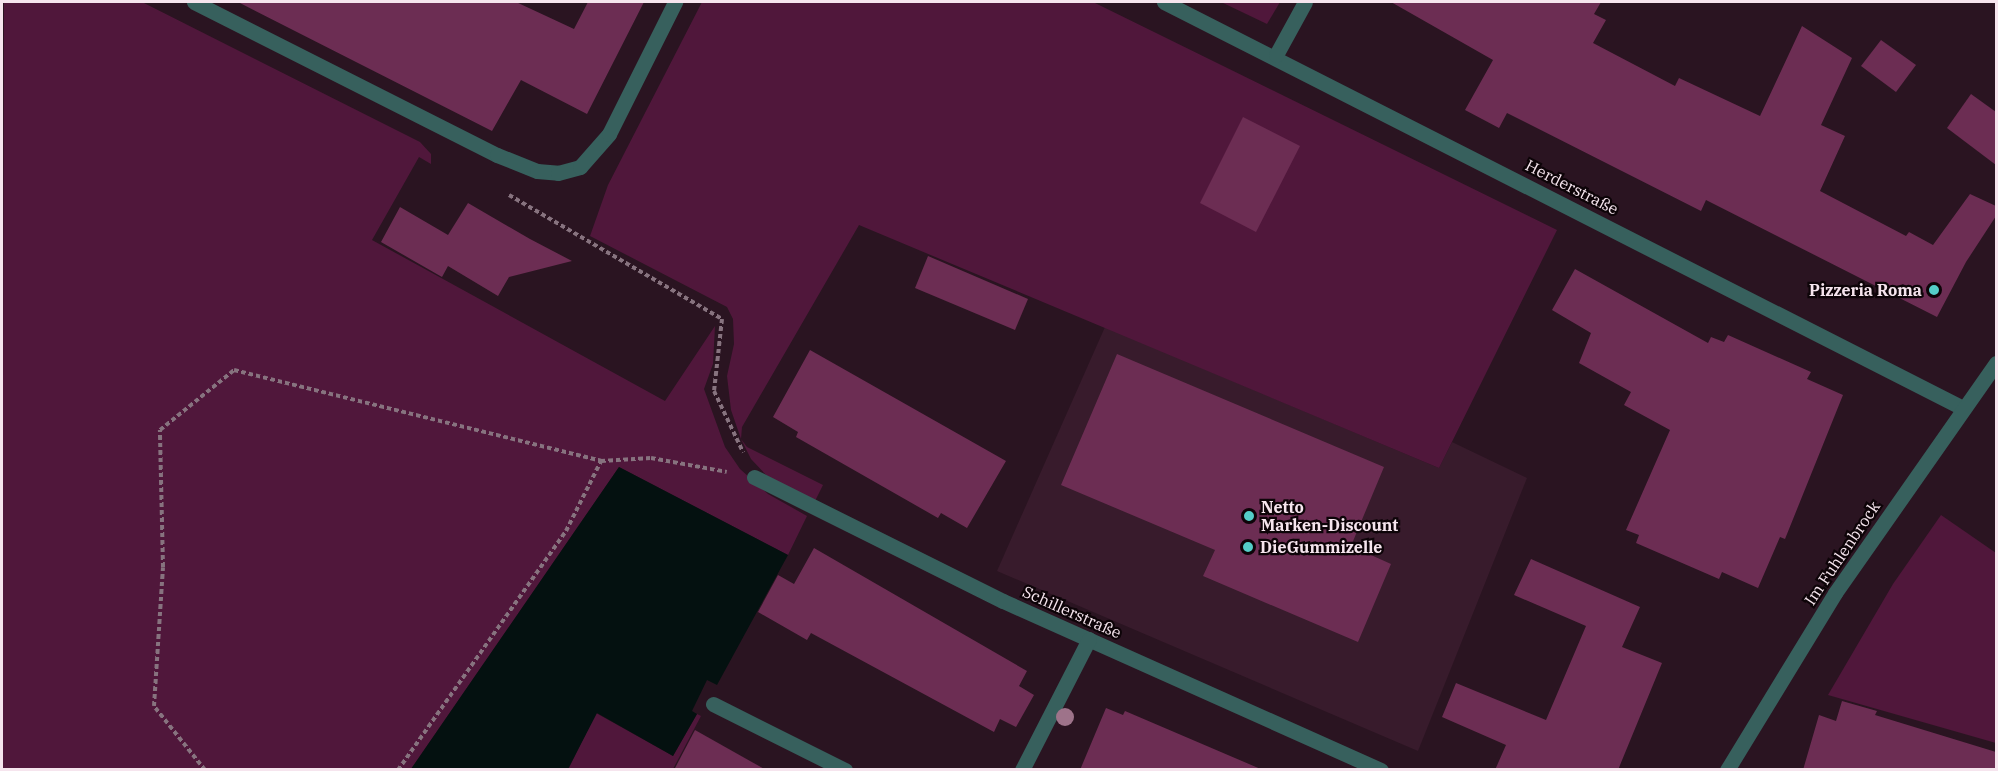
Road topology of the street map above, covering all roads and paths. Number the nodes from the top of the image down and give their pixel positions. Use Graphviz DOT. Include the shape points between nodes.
graph roads {
  1 [pos="194,2"];
  2 [pos="675,2"];
  3 [pos="1164,2"];
  4 [pos="1305,2"];
  5 [pos="1275,55"];
  6 [pos="497,155"];
  7 [pos="1996,363"];
  8 [pos="1963,408"];
  9 [pos="600,461"];
  10 [pos="754,477"];
  11 [pos="1089,639"];
  12 [pos="713,704"];
  13 [pos="205,770"];
  14 [pos="398,770"];
  15 [pos="845,770"];
  16 [pos="1022,770"];
  17 [pos="1381,770"];
  18 [pos="1727,770"];
  1 -- 6 [label="street"];
  2 -- 6 [label="street" via="609,134 580,166 558,172 537,171"];
  3 -- 5 [label="street, Herderstraße"];
  4 -- 5 [label="street"];
  5 -- 8 [label="street, Herderstraße"];
  6 -- 10 [label="path" via="507,193 722,319 714,391"];
  7 -- 8 [label="street, Im Fuhlenbrock"];
  8 -- 18 [label="street, Im Fuhlenbrock" via="1835,593"];
  9 -- 10 [label="path" via="651,458"];
  9 -- 13 [label="path" via="234,370 160,430 163,567 154,706"];
  9 -- 14 [label="path" via="566,531"];
  10 -- 11 [label="street, Schillerstraße"];
  11 -- 16 [label="street"];
  11 -- 17 [label="street, Schillerstraße"];
  12 -- 15 [label="street"];
}
